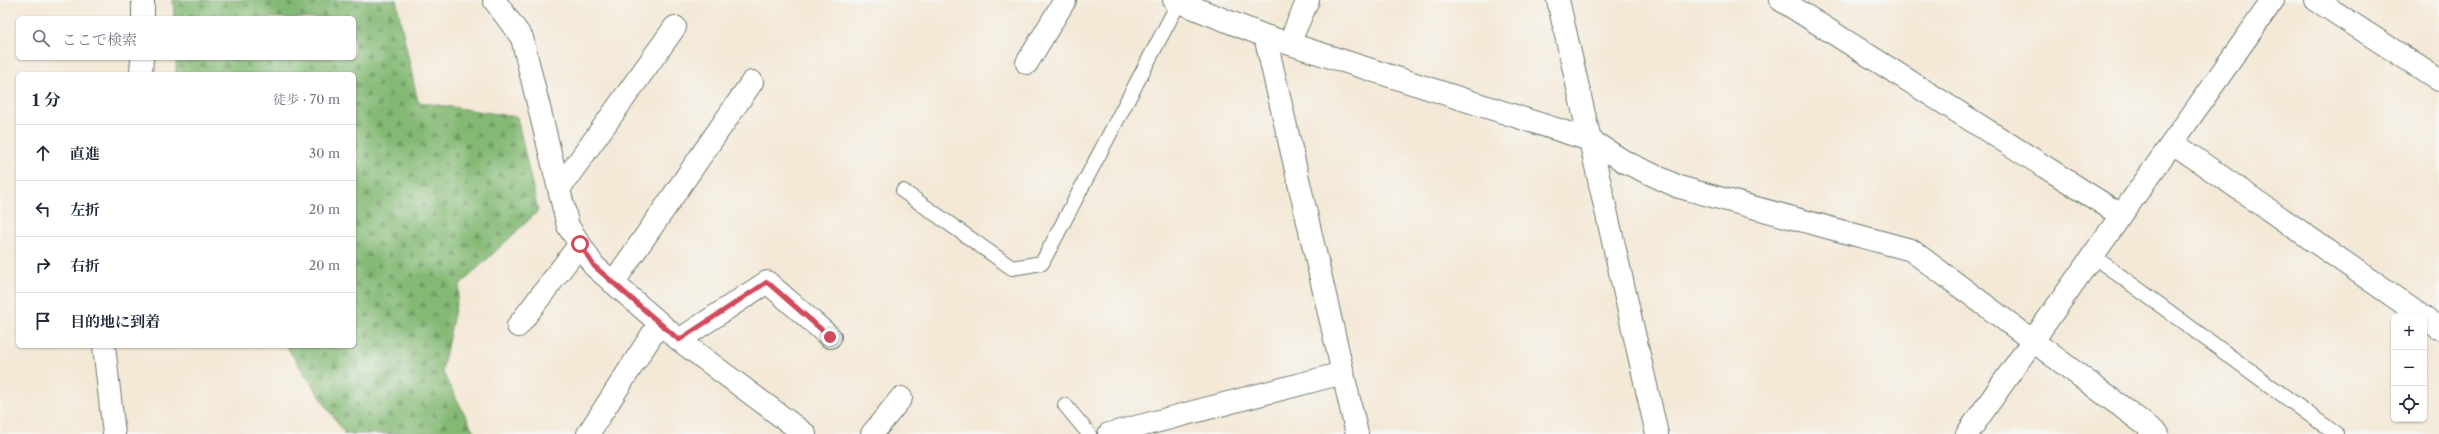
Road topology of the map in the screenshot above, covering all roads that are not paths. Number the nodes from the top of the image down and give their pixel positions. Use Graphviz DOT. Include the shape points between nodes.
graph roads {
  1 [pos="143,0"];
  2 [pos="494,0"];
  3 [pos="1065,0"];
  4 [pos="1308,0"];
  5 [pos="1558,0"];
  6 [pos="1781,0"];
  7 [pos="2273,0"];
  8 [pos="2316,0"];
  9 [pos="1176,1"];
  10 [pos="142,16"];
  11 [pos="675,27"];
  12 [pos="1265,36"];
  13 [pos="1289,43"];
  14 [pos="142,60"];
  15 [pos="1027,63"];
  16 [pos="141,72"];
  17 [pos="2439,80"];
  18 [pos="752,82"];
  19 [pos="1590,140"];
  20 [pos="2172,143"];
  21 [pos="559,189"];
  22 [pos="903,191"];
  23 [pos="2121,215"];
  24 [pos="580,244"];
  25 [pos="2093,256"];
  26 [pos="613,283"];
  27 [pos="2420,314"];
  28 [pos="2427,319"];
  29 [pos="659,324"];
  30 [pos="518,326"];
  31 [pos="2439,328"];
  32 [pos="830,337"];
  33 [pos="679,340"];
  34 [pos="2032,341"];
  35 [pos="104,348"];
  36 [pos="1343,373"];
  37 [pos="901,398"];
  38 [pos="1065,405"];
  39 [pos="114,434"];
  40 [pos="588,434"];
  41 [pos="805,434"];
  42 [pos="872,434"];
  43 [pos="1090,434"];
  44 [pos="1109,434"];
  45 [pos="1357,434"];
  46 [pos="1658,434"];
  47 [pos="1967,434"];
  48 [pos="2158,434"];
  49 [pos="2336,434"];
  1 -- 10 [label="street"];
  2 -- 21 [label="street" via="522,38"];
  3 -- 15 [label="street"];
  4 -- 13 [label="street"];
  5 -- 19 [label="street"];
  6 -- 23 [label="street"];
  7 -- 20 [label="street"];
  8 -- 17 [label="street"];
  9 -- 12 [label="street"];
  9 -- 22 [label="lane" via="1042,263 1012,268"];
  11 -- 21 [label="street"];
  12 -- 13 [label="street"];
  12 -- 36 [label="street"];
  13 -- 19 [label="street"];
  14 -- 16 [label="street"];
  18 -- 26 [label="street"];
  19 -- 34 [label="street" via="1625,162 1679,187 1911,250"];
  19 -- 46 [label="street"];
  20 -- 23 [label="street"];
  20 -- 27 [label="street"];
  21 -- 24 [label="street" via="568,226"];
  23 -- 25 [label="street"];
  24 -- 26 [label="street" via="594,266"];
  24 -- 30 [label="street"];
  25 -- 34 [label="street"];
  25 -- 49 [label="lane"];
  26 -- 29 [label="street"];
  28 -- 31 [label="street"];
  29 -- 33 [label="street"];
  29 -- 40 [label="street"];
  32 -- 33 [label="street" via="767,282"];
  33 -- 41 [label="street"];
  34 -- 47 [label="street"];
  34 -- 48 [label="street"];
  35 -- 39 [label="street"];
  36 -- 44 [label="street"];
  36 -- 45 [label="street"];
  37 -- 42 [label="street"];
  38 -- 43 [label="lane"];
}
